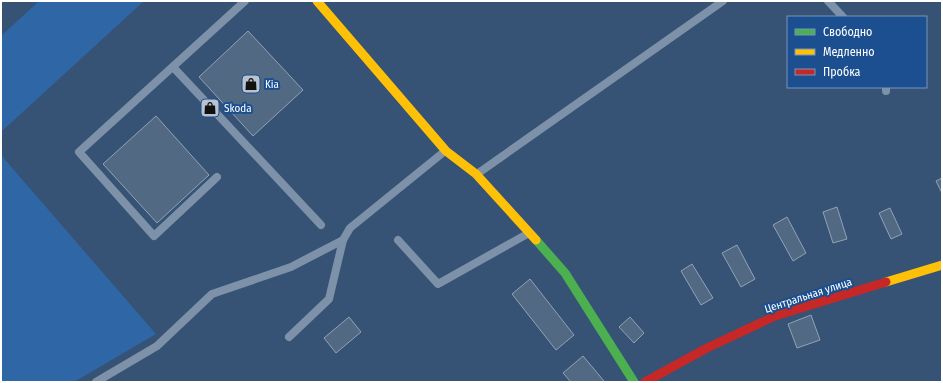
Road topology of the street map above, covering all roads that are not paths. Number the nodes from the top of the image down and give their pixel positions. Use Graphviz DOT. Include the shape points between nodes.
graph roads {
  1 [pos="245,1"];
  2 [pos="316,1"];
  3 [pos="723,1"];
  4 [pos="828,1"];
  5 [pos="842,16"];
  6 [pos="173,67"];
  7 [pos="446,151"];
  8 [pos="476,174"];
  9 [pos="218,177"];
  10 [pos="321,225"];
  11 [pos="529,233"];
  12 [pos="343,240"];
  13 [pos="398,240"];
  14 [pos="942,265"];
  15 [pos="289,337"];
  16 [pos="96,382"];
  17 [pos="634,382"];
  18 [pos="645,382"];
  1 -- 6 [label="lane"];
  2 -- 7 [label="street"];
  3 -- 8 [label="lane"];
  4 -- 5 [label="lane"];
  6 -- 9 [label="lane" via="79,152 154,236"];
  6 -- 10 [label="lane"];
  7 -- 8 [label="street"];
  7 -- 12 [label="lane" via="350,228"];
  8 -- 11 [label="street"];
  11 -- 13 [label="lane" via="438,284"];
  11 -- 17 [label="street" via="565,272"];
  12 -- 15 [label="lane" via="329,299"];
  12 -- 16 [label="lane" via="291,267 212,294 158,346"];
  14 -- 18 [label="street, Центральная улица" via="775,316 707,348"];
}
